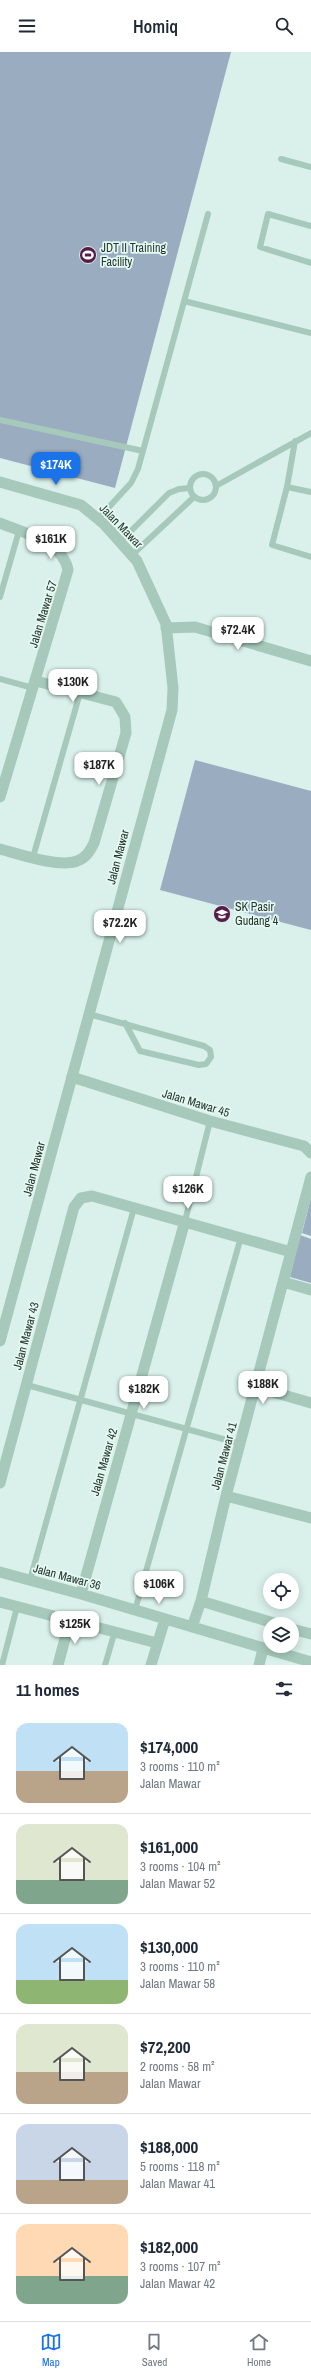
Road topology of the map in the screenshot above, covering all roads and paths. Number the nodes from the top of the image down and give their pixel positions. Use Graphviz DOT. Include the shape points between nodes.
graph roads {
  1 [pos="281,159"];
  2 [pos="311,166"];
  3 [pos="208,214"];
  4 [pos="311,226"];
  5 [pos="311,263"];
  6 [pos="184,302"];
  7 [pos="311,333"];
  8 [pos="0,420"];
  9 [pos="311,432"];
  10 [pos="295,441"];
  11 [pos="143,451"];
  12 [pos="0,482"];
  13 [pos="216,486"];
  14 [pos="287,487"];
  15 [pos="190,488"];
  16 [pos="311,492"];
  17 [pos="194,497"];
  18 [pos="98,519"];
  19 [pos="0,523"];
  20 [pos="19,531"];
  21 [pos="120,542"];
  22 [pos="132,555"];
  23 [pos="311,557"];
  24 [pos="0,597"];
  25 [pos="166,628"];
  26 [pos="311,661"];
  27 [pos="0,678"];
  28 [pos="35,684"];
  29 [pos="80,692"];
  30 [pos="0,797"];
  31 [pos="0,849"];
  32 [pos="34,857"];
  33 [pos="89,1014"];
  34 [pos="125,1023"];
  35 [pos="72,1077"];
  36 [pos="210,1121"];
  37 [pos="311,1153"];
  38 [pos="311,1177"];
  39 [pos="134,1208"];
  40 [pos="184,1221"];
  41 [pos="241,1237"];
  42 [pos="291,1252"];
  43 [pos="284,1282"];
  44 [pos="311,1290"];
  45 [pos="0,1341"];
  46 [pos="27,1385"];
  47 [pos="256,1387"];
  48 [pos="80,1400"];
  49 [pos="311,1402"];
  50 [pos="131,1414"];
  51 [pos="186,1429"];
  52 [pos="241,1444"];
  53 [pos="0,1483"];
  54 [pos="226,1496"];
  55 [pos="311,1518"];
  56 [pos="0,1572"];
  57 [pos="30,1580"];
  58 [pos="81,1594"];
  59 [pos="0,1602"];
  60 [pos="201,1602"];
  61 [pos="17,1607"];
  62 [pos="135,1610"];
  63 [pos="166,1618"];
  64 [pos="70,1620"];
  65 [pos="263,1620"];
  66 [pos="192,1627"];
  67 [pos="299,1631"];
  68 [pos="115,1632"];
  69 [pos="311,1634"];
  70 [pos="157,1643"];
  71 [pos="263,1649"];
  72 [pos="278,1653"];
  73 [pos="311,1662"];
  74 [pos="2,1665"];
  75 [pos="58,1665"];
  76 [pos="105,1665"];
  77 [pos="151,1665"];
  78 [pos="259,1665"];
  1 -- 2 [label="lane"];
  3 -- 6 [label="lane"];
  4 -- 5 [label="lane" via="268,214 260,247"];
  6 -- 7 [label="lane"];
  6 -- 11 [label="lane"];
  8 -- 11 [label="lane"];
  9 -- 10 [label="lane"];
  10 -- 13 [label="lane"];
  10 -- 14 [label="lane"];
  11 -- 18 [label="lane" via="131,483"];
  12 -- 18 [label="street, Jalan Mawar" via="81,505"];
  13 -- 15 [label="lane" via="212,477 202,474 193,479"];
  13 -- 17 [label="lane" via="213,496 204,500"];
  14 -- 16 [label="lane"];
  14 -- 23 [label="lane" via="272,545"];
  15 -- 17 [label="lane"];
  15 -- 21 [label="lane" via="169,493"];
  17 -- 22 [label="lane"];
  18 -- 21 [label="street, Jalan Mawar"];
  19 -- 20 [label="street"];
  20 -- 24 [label="lane"];
  20 -- 28 [label="street, Jalan Mawar 57" via="58,550 67,562 68,576"];
  21 -- 22 [label="street, Jalan Mawar"];
  22 -- 25 [label="street, Jalan Mawar" via="151,590"];
  25 -- 26 [label="street" via="195,627"];
  25 -- 33 [label="street, Jalan Mawar" via="173,688 172,710"];
  27 -- 28 [label="lane"];
  28 -- 29 [label="street"];
  28 -- 30 [label="street, Jalan Mawar 57"];
  29 -- 32 [label="lane"];
  29 -- 32 [label="street" via="116,702 125,717 126,733 91,851 77,862 65,863"];
  31 -- 32 [label="street"];
  33 -- 34 [label="lane"];
  33 -- 35 [label="street, Jalan Mawar"];
  34 -- 34 [label="lane" via="204,1046 210,1050 210,1059 206,1064 199,1066 140,1051"];
  35 -- 36 [label="street, Jalan Mawar 45"];
  35 -- 45 [label="street, Jalan Mawar"];
  36 -- 37 [label="street, Jalan Mawar 45" via="304,1146"];
  36 -- 40 [label="lane"];
  38 -- 42 [label="street, Jalan Mawar 41"];
  39 -- 40 [label="street"];
  39 -- 46 [label="street, Jalan Mawar 43" via="92,1196 81,1198 74,1207"];
  39 -- 48 [label="lane"];
  40 -- 41 [label="street"];
  40 -- 50 [label="street, Jalan Mawar 42"];
  41 -- 42 [label="street"];
  41 -- 51 [label="lane"];
  42 -- 43 [label="street, Jalan Mawar 41"];
  43 -- 44 [label="street"];
  43 -- 47 [label="street, Jalan Mawar 41"];
  46 -- 48 [label="lane"];
  46 -- 53 [label="street, Jalan Mawar 43"];
  47 -- 49 [label="street"];
  47 -- 52 [label="street, Jalan Mawar 41"];
  48 -- 50 [label="lane"];
  48 -- 57 [label="lane"];
  50 -- 51 [label="lane"];
  50 -- 58 [label="street, Jalan Mawar 42"];
  51 -- 52 [label="lane"];
  51 -- 62 [label="lane"];
  52 -- 54 [label="street, Jalan Mawar 41"];
  54 -- 55 [label="street"];
  54 -- 60 [label="street, Jalan Mawar 41"];
  56 -- 57 [label="street, Jalan Mawar 36"];
  57 -- 58 [label="street, Jalan Mawar 36"];
  58 -- 62 [label="street, Jalan Mawar 36"];
  59 -- 61 [label="street"];
  60 -- 65 [label="street"];
  60 -- 66 [label="street, Jalan Mawar 41"];
  61 -- 64 [label="street"];
  61 -- 74 [label="lane"];
  62 -- 63 [label="street, Jalan Mawar 36"];
  63 -- 66 [label="street, Jalan Mawar 36"];
  63 -- 70 [label="street"];
  64 -- 68 [label="street"];
  64 -- 75 [label="street"];
  66 -- 71 [label="street, Jalan Mawar 36"];
  67 -- 69 [label="street"];
  68 -- 70 [label="street"];
  68 -- 76 [label="lane"];
  70 -- 77 [label="street"];
  71 -- 78 [label="street"];
  72 -- 73 [label="street, Jalan Mawar 36"];
}
